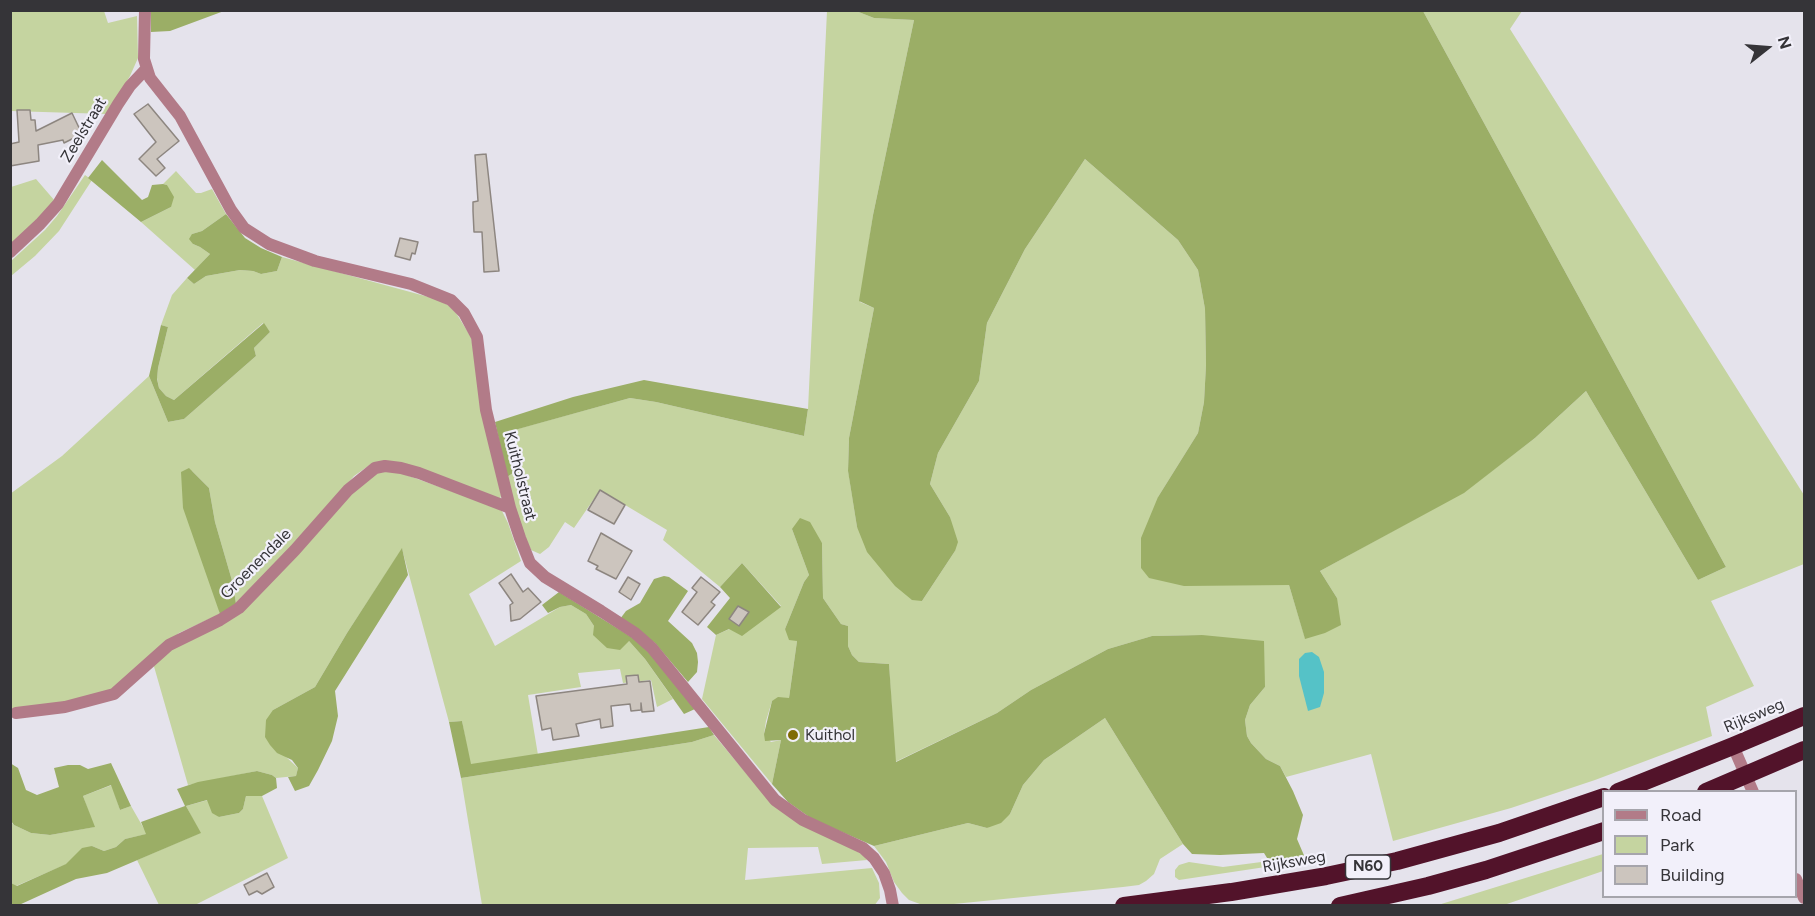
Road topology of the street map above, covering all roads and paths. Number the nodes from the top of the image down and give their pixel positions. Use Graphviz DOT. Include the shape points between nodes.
graph roads {
  1 [pos="145,10"];
  2 [pos="146,69"];
  3 [pos="10,252"];
  4 [pos="510,508"];
  5 [pos="16,713"];
  6 [pos="1804,716"];
  7 [pos="1733,746"];
  8 [pos="1804,750"];
  9 [pos="1750,784"];
  10 [pos="1623,790"];
  11 [pos="1717,790"];
  12 [pos="1602,798"];
  13 [pos="1602,832"];
  14 [pos="1797,881"];
  15 [pos="1804,898"];
  16 [pos="893,906"];
  17 [pos="1124,906"];
  18 [pos="1340,906"];
  1 -- 2 [label="street"];
  2 -- 3 [label="street, Zeelstraat" via="118,104 58,204"];
  2 -- 4 [label="street, Kuitholstraat" via="180,116 244,228 269,244 315,261 411,284 451,300 464,313 477,337 486,410"];
  4 -- 5 [label="street, Groenendale" via="419,473 385,466 375,468 348,490 239,608 169,645 114,694 64,708"];
  4 -- 16 [label="street, Kuitholstraat" via="530,563 652,648 775,800 803,820 864,848 884,873"];
  6 -- 7 [label="highway, Rijksweg"];
  7 -- 9 [label="street"];
  7 -- 10 [label="highway, Rijksweg"];
  8 -- 9 [label="highway"];
  9 -- 11 [label="highway"];
  12 -- 17 [label="highway, Rijksweg / N60" via="1499,833 1396,861 1231,892"];
  13 -- 18 [label="highway, N60" via="1486,870"];
  14 -- 15 [label="street"];
}
